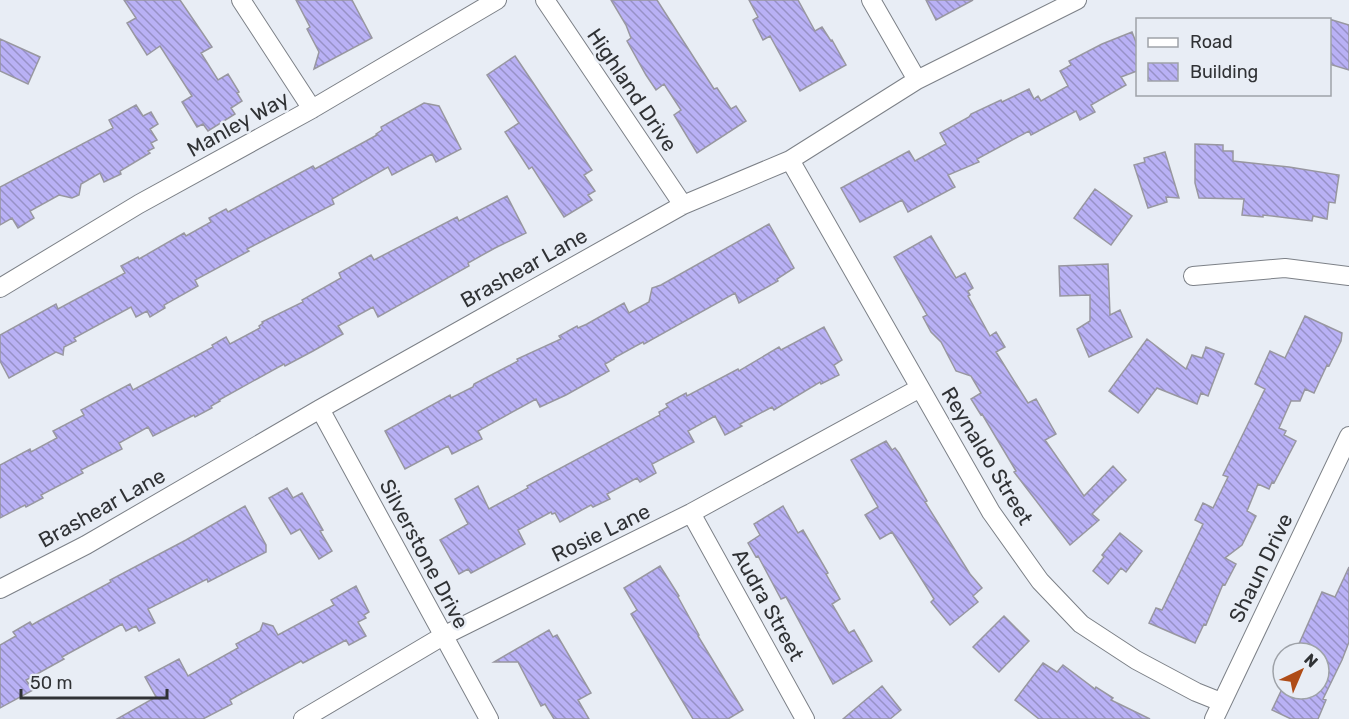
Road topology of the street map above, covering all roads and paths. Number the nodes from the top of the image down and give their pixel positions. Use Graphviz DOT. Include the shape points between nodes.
graph roads {
  1 [pos="241,0"];
  2 [pos="497,0"];
  3 [pos="545,0"];
  4 [pos="871,0"];
  5 [pos="1077,0"];
  6 [pos="917,80"];
  7 [pos="312,109"];
  8 [pos="790,160"];
  9 [pos="683,205"];
  10 [pos="1193,276"];
  11 [pos="1349,276"];
  12 [pos="0,288"];
  13 [pos="920,388"];
  14 [pos="320,409"];
  15 [pos="1349,436"];
  16 [pos="691,513"];
  17 [pos="0,589"];
  18 [pos="443,636"];
  19 [pos="1217,711"];
  20 [pos="303,719"];
  21 [pos="489,719"];
  22 [pos="805,719"];
  1 -- 7 [label="street"];
  2 -- 7 [label="street, Manley Way"];
  3 -- 9 [label="street, Highland Drive"];
  4 -- 6 [label="street"];
  5 -- 6 [label="street, Brashear Lane"];
  6 -- 8 [label="street, Brashear Lane"];
  7 -- 12 [label="street, Manley Way" via="139,204"];
  8 -- 9 [label="street, Brashear Lane"];
  8 -- 13 [label="street, Reynaldo Street"];
  9 -- 14 [label="street, Brashear Lane"];
  10 -- 11 [label="street" via="1285,268"];
  13 -- 16 [label="street, Rosie Lane"];
  13 -- 19 [label="street, Reynaldo Street" via="991,512 1040,581 1081,624 1196,692"];
  14 -- 17 [label="street, Brashear Lane"];
  14 -- 18 [label="street, Silverstone Drive"];
  15 -- 19 [label="street, Shaun Drive"];
  16 -- 18 [label="street, Rosie Lane"];
  16 -- 22 [label="street, Audra Street"];
  18 -- 20 [label="street, Rosie Lane"];
  18 -- 21 [label="street, Silverstone Drive"];
}
